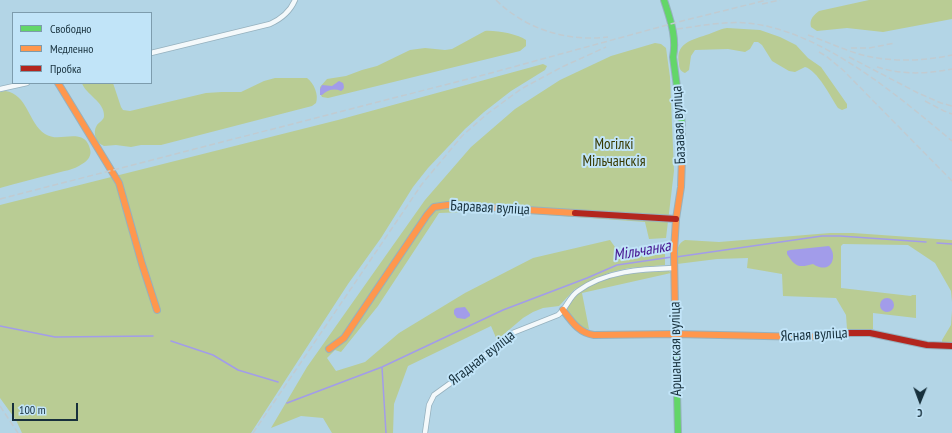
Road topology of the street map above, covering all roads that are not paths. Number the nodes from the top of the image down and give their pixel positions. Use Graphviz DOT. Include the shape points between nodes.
graph roads {
  1 [pos="295,0"];
  2 [pos="664,0"];
  3 [pos="152,53"];
  4 [pos="24,84"];
  5 [pos="59,84"];
  6 [pos="0,90"];
  7 [pos="676,219"];
  8 [pos="674,251"];
  9 [pos="674,266"];
  10 [pos="157,310"];
  11 [pos="563,310"];
  12 [pos="675,334"];
  13 [pos="952,346"];
  14 [pos="329,349"];
  15 [pos="425,433"];
  16 [pos="678,433"];
  1 -- 3 [label="street" via="287,13 270,24"];
  2 -- 7 [label="street, Базавая вуліца" via="675,48 673,57 682,124 681,187"];
  4 -- 6 [label="street"];
  5 -- 10 [label="street" via="119,183"];
  7 -- 8 [label="street, Базавая вуліца"];
  7 -- 14 [label="street, Баравая вуліца" via="448,205 434,207 344,338"];
  8 -- 9 [label="street, Аршанская вуліца"];
  9 -- 11 [label="street, Ягадная вуліца" via="634,270 609,276 578,290"];
  9 -- 12 [label="street, Аршанская вуліца"];
  11 -- 12 [label="street, Ясная вуліца" via="578,329 588,335"];
  11 -- 15 [label="street, Ягадная вуліца" via="555,316 510,334 434,395 429,406"];
  12 -- 13 [label="street, Ясная вуліца" via="809,337 850,332 870,333 927,346"];
  12 -- 16 [label="street, Аршанская вуліца"];
}
